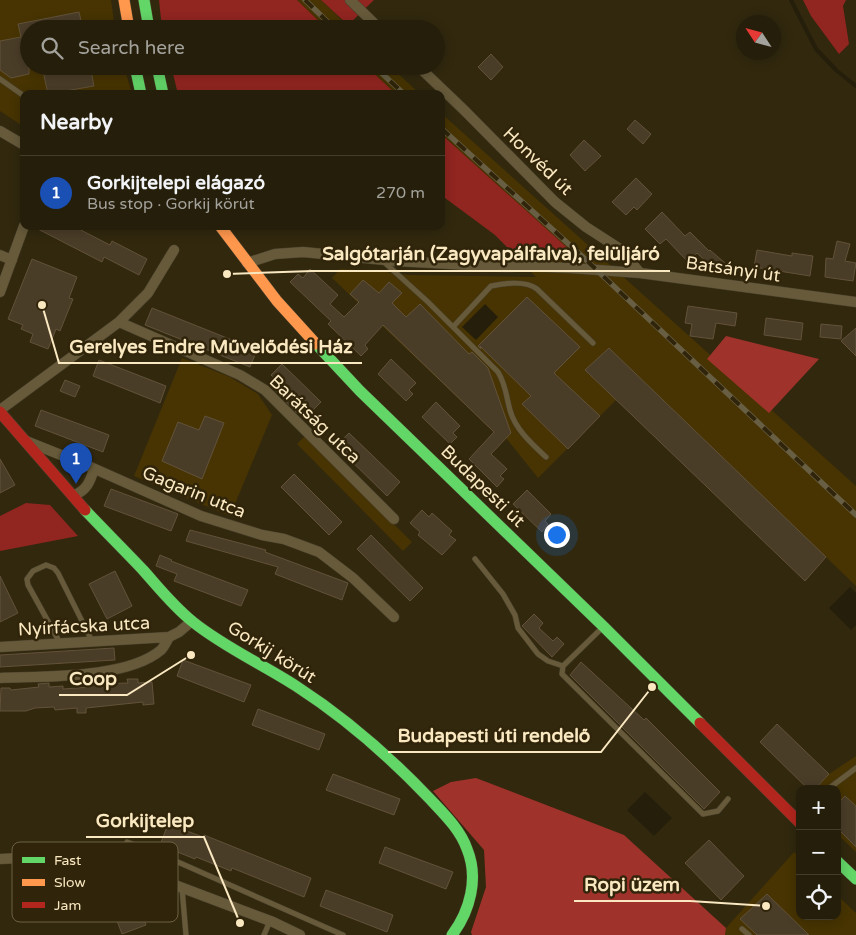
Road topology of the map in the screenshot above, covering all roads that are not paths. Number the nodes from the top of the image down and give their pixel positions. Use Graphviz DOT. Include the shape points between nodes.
graph roads {
  1 [pos="124,0"];
  2 [pos="144,0"];
  3 [pos="350,0"];
  4 [pos="127,20"];
  5 [pos="147,20"];
  6 [pos="371,20"];
  7 [pos="137,75"];
  8 [pos="159,75"];
  9 [pos="427,75"];
  10 [pos="0,78"];
  11 [pos="141,90"];
  12 [pos="163,90"];
  13 [pos="443,90"];
  14 [pos="445,92"];
  15 [pos="20,93"];
  16 [pos="0,131"];
  17 [pos="20,143"];
  18 [pos="23,230"];
  19 [pos="223,230"];
  20 [pos="174,250"];
  21 [pos="0,255"];
  22 [pos="12,260"];
  23 [pos="382,260"];
  24 [pos="247,263"];
  25 [pos="640,272"];
  26 [pos="0,292"];
  27 [pos="856,302"];
  28 [pos="119,322"];
  29 [pos="453,327"];
  30 [pos="593,343"];
  31 [pos="0,411"];
  32 [pos="24,440"];
  33 [pos="546,457"];
  34 [pos="94,469"];
  35 [pos="74,496"];
  36 [pos="394,519"];
  37 [pos="476,559"];
  38 [pos="394,617"];
  39 [pos="192,621"];
  40 [pos="604,627"];
  41 [pos="169,637"];
  42 [pos="92,641"];
  43 [pos="61,643"];
  44 [pos="0,647"];
  45 [pos="563,666"];
  46 [pos="0,678"];
  47 [pos="855,769"];
  48 [pos="833,785"];
  49 [pos="728,799"];
  50 [pos="796,816"];
  51 [pos="178,863"];
  52 [pos="841,865"];
  53 [pos="856,879"];
  54 [pos="178,886"];
  55 [pos="182,888"];
  56 [pos="270,921"];
  57 [pos="742,929"];
  58 [pos="186,935"];
  59 [pos="264,935"];
  60 [pos="300,935"];
  61 [pos="343,935"];
  62 [pos="452,935"];
  63 [pos="749,935"];
  1 -- 4 [label="main road"];
  2 -- 5 [label="main road"];
  3 -- 6 [label="street"];
  7 -- 11 [label="main road"];
  8 -- 12 [label="main road"];
  9 -- 13 [label="street, Honvéd út"];
  10 -- 15 [label="lane"];
  14 -- 25 [label="street, Honvéd út" via="555,202 620,249"];
  16 -- 17 [label="street"];
  18 -- 22 [label="street"];
  19 -- 24 [label="main road, Budapesti út"];
  20 -- 28 [label="street, Gorkij körút" via="148,293"];
  21 -- 22 [label="street"];
  22 -- 26 [label="street"];
  23 -- 24 [label="street, Batsányi út" via="303,252 275,254"];
  23 -- 25 [label="street, Batsányi út"];
  23 -- 29 [label="lane"];
  24 -- 40 [label="main road, Budapesti út" via="277,301 360,390"];
  25 -- 27 [label="street, Batsányi út"];
  28 -- 31 [label="street, Gorkij körút"];
  28 -- 36 [label="street, Barátság utca" via="240,375 265,390"];
  29 -- 30 [label="lane" via="491,286 528,284"];
  29 -- 33 [label="lane" via="498,372 516,425"];
  31 -- 32 [label="main road, Gorkij körút"];
  32 -- 34 [label="street, Gagarin utca"];
  32 -- 35 [label="main road, Gorkij körút"];
  34 -- 35 [label="street" via="86,489"];
  34 -- 38 [label="street, Gagarin utca" via="208,519 319,552 354,578"];
  35 -- 39 [label="main road, Gorkij körút"];
  37 -- 45 [label="lane" via="503,594 515,615 518,628 538,654"];
  39 -- 41 [label="street, Nyírfácska utca"];
  39 -- 62 [label="main road, Gorkij körút" via="343,719 443,813 466,845 474,872 470,902"];
  40 -- 45 [label="lane"];
  40 -- 50 [label="main road, Budapesti út"];
  41 -- 42 [label="street, Nyírfácska utca"];
  41 -- 46 [label="street, Nyírfácska utca" via="162,649 139,663 100,672"];
  42 -- 43 [label="street, Nyírfácska utca"];
  42 -- 43 [label="lane" via="58,574 46,565 27,579"];
  43 -- 44 [label="street, Nyírfácska utca"];
  45 -- 49 [label="lane" via="562,674 703,814 718,810"];
  47 -- 48 [label="lane"];
  51 -- 61 [label="lane"];
  52 -- 53 [label="main road"];
  54 -- 55 [label="street"];
  55 -- 56 [label="street"];
  55 -- 58 [label="lane"];
  56 -- 59 [label="lane"];
  56 -- 60 [label="street"];
  57 -- 63 [label="lane"];
}
